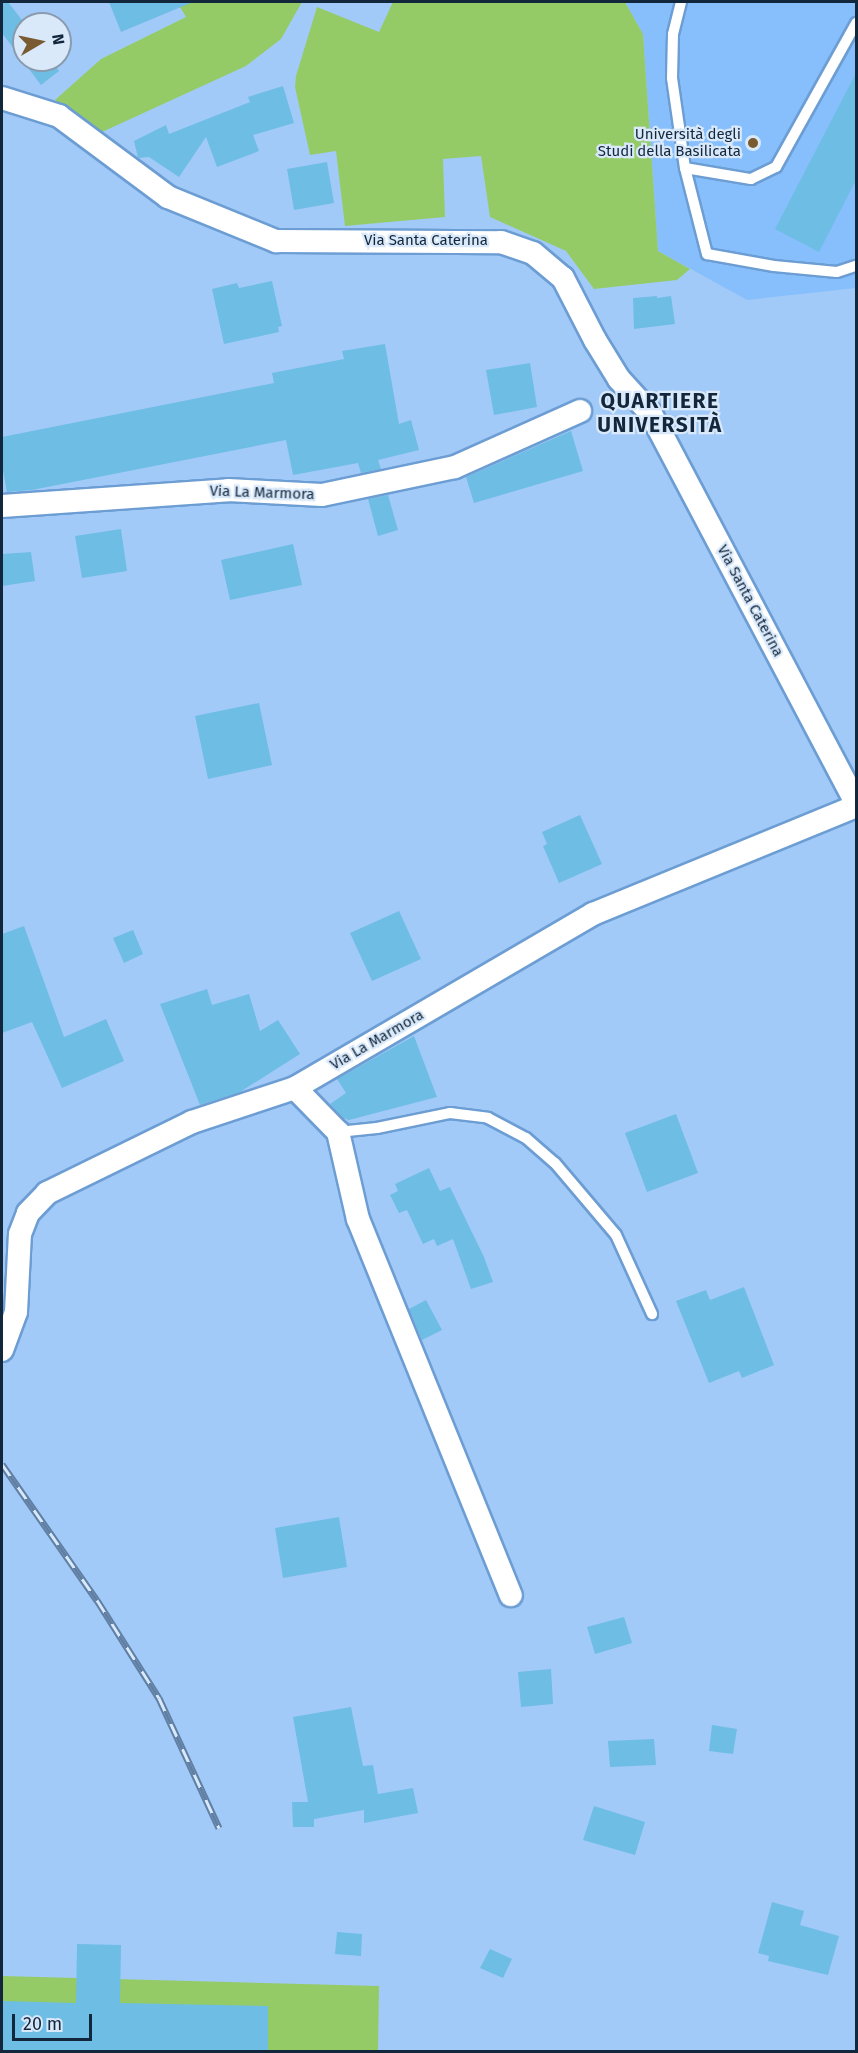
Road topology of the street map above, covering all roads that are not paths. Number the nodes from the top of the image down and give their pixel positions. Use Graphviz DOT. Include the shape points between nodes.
graph roads {
  1 [pos="681,2"];
  2 [pos="856,23"];
  3 [pos="2,98"];
  4 [pos="685,168"];
  5 [pos="856,266"];
  6 [pos="580,411"];
  7 [pos="2,506"];
  8 [pos="856,805"];
  9 [pos="295,1088"];
  10 [pos="338,1132"];
  11 [pos="652,1314"];
  12 [pos="2,1350"];
  13 [pos="512,1595"];
  1 -- 4 [label="lane" via="673,34 672,78"];
  2 -- 4 [label="lane" via="776,167 751,179"];
  3 -- 8 [label="street, Via Santa Caterina" via="58,116 168,197 276,241 501,242 533,253 563,278 619,379 651,414"];
  4 -- 5 [label="lane" via="707,254 837,272"];
  6 -- 7 [label="street, Via La Marmora" via="455,467 321,495 228,490"];
  8 -- 9 [label="street, Via La Marmora" via="593,914"];
  9 -- 10 [label="street"];
  9 -- 12 [label="street, Via La Marmora" via="192,1122 47,1193 28,1213 20,1234 16,1312"];
  10 -- 11 [label="lane" via="450,1113 489,1118 526,1138 555,1163 616,1235"];
  10 -- 13 [label="street" via="358,1219"];
}
